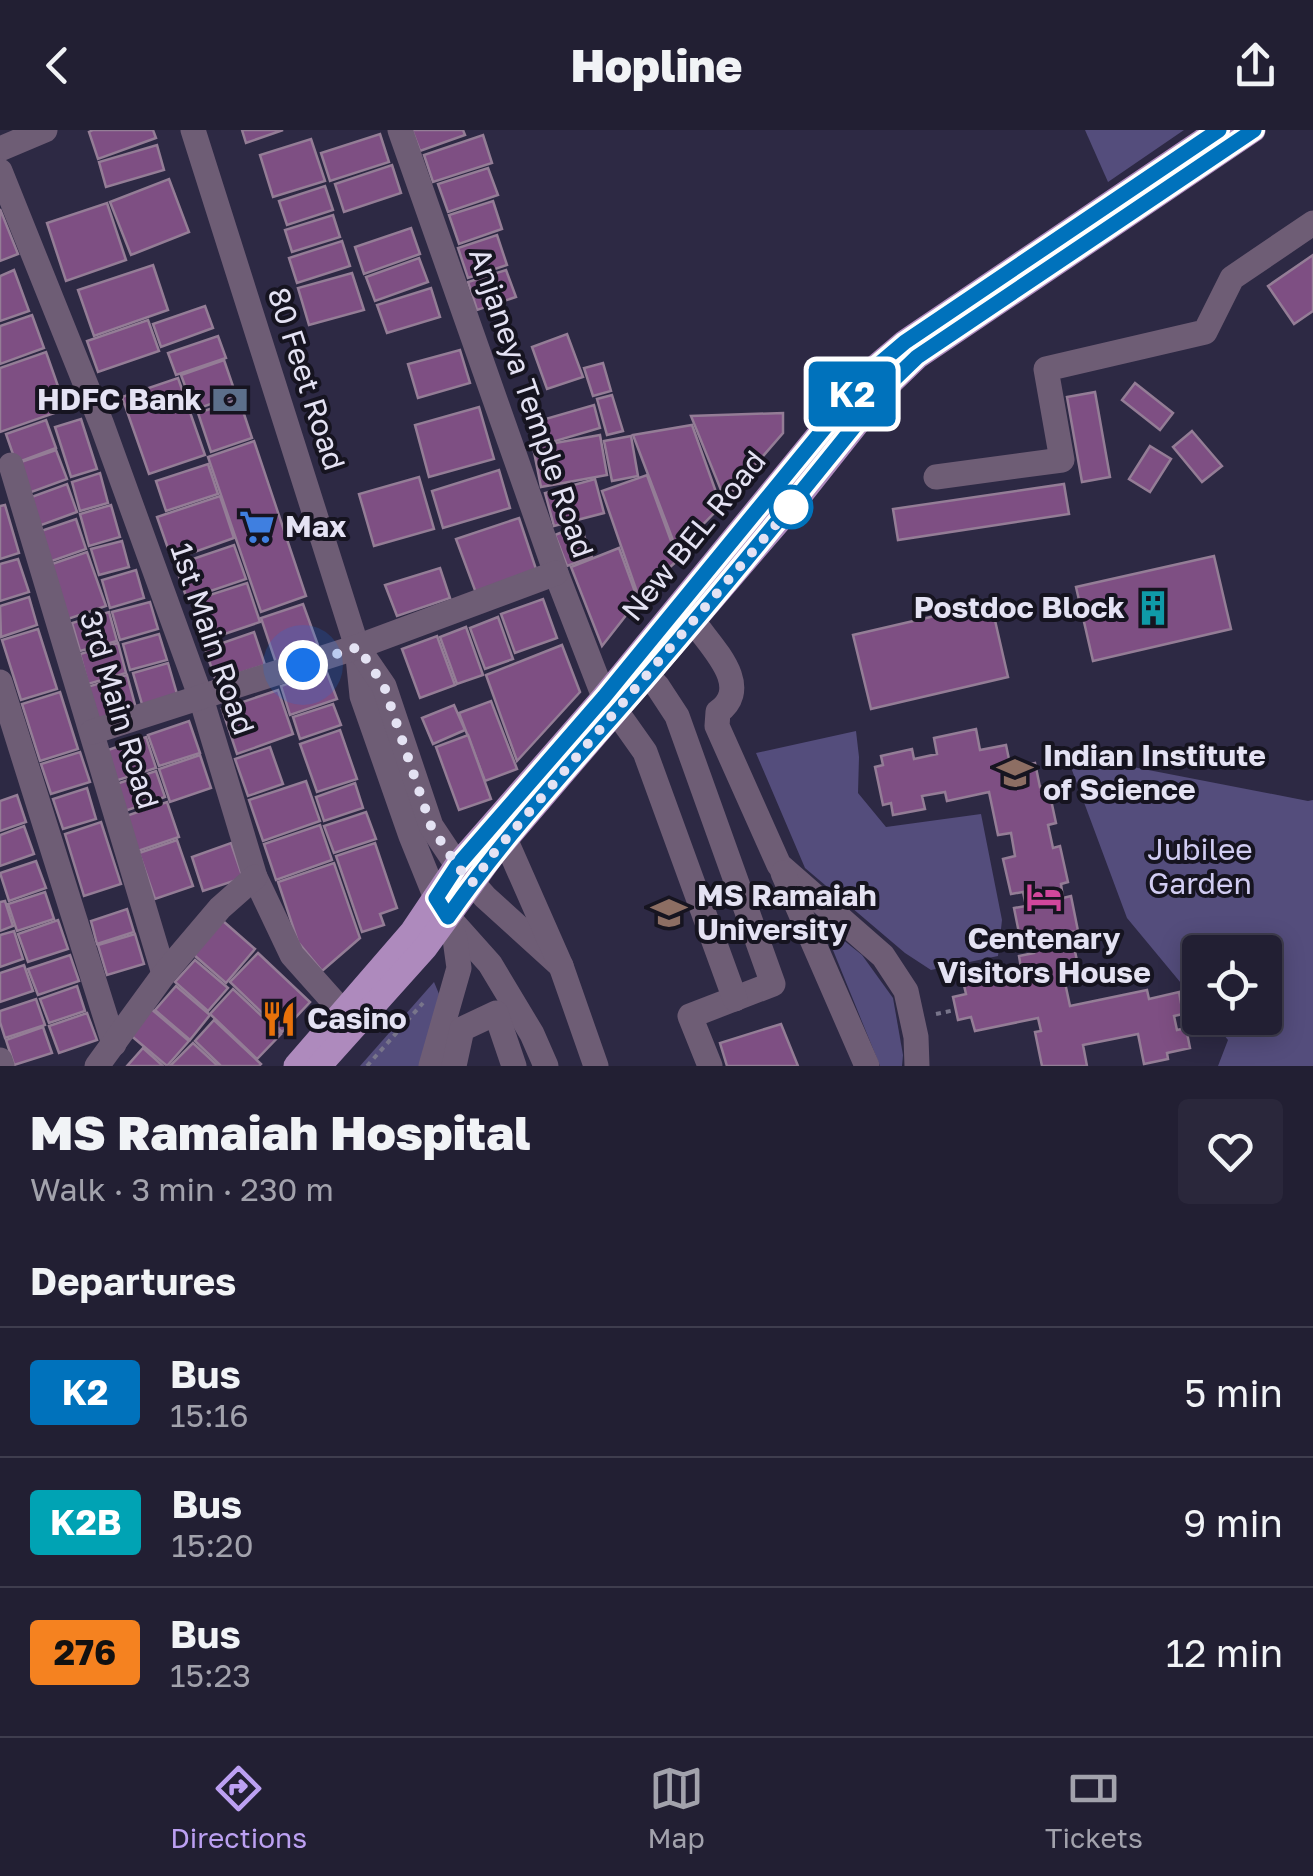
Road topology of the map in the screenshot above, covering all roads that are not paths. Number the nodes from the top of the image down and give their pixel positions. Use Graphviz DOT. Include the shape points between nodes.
graph roads {
  1 [pos="45,130"];
  2 [pos="193,130"];
  3 [pos="400,130"];
  4 [pos="1220,130"];
  5 [pos="1254,130"];
  6 [pos="0,149"];
  7 [pos="0,171"];
  8 [pos="1313,223"];
  9 [pos="11,465"];
  10 [pos="936,477"];
  11 [pos="556,573"];
  12 [pos="694,622"];
  13 [pos="358,647"];
  14 [pos="648,676"];
  15 [pos="0,682"];
  16 [pos="201,698"];
  17 [pos="610,704"];
  18 [pos="92,732"];
  19 [pos="506,841"];
  20 [pos="779,865"];
  21 [pos="464,874"];
  22 [pos="255,877"];
  23 [pos="442,908"];
  24 [pos="560,966"];
  25 [pos="164,974"];
  26 [pos="736,999"];
  27 [pos="342,1012"];
  28 [pos="114,1044"];
  29 [pos="97,1066"];
  30 [pos="296,1066"];
  31 [pos="319,1066"];
  32 [pos="430,1066"];
  33 [pos="454,1066"];
  34 [pos="514,1066"];
  35 [pos="546,1066"];
  36 [pos="596,1066"];
  37 [pos="710,1066"];
  38 [pos="867,1066"];
  39 [pos="917,1066"];
  1 -- 6 [label="street"];
  2 -- 13 [label="street, 80 Feet Road"];
  3 -- 11 [label="street, Anjaneya Temple Road"];
  4 -- 17 [label="main road, New BEL Road" via="872,370"];
  5 -- 12 [label="main road, New BEL Road" via="917,357"];
  7 -- 16 [label="street, 1st Main Road"];
  8 -- 10 [label="street" via="1232,278 1205,332 1046,370 1062,460"];
  9 -- 18 [label="street, 3rd Main Road"];
  11 -- 13 [label="street"];
  11 -- 17 [label="street, Anjaneya Temple Road"];
  12 -- 14 [label="main road, New BEL Road"];
  12 -- 20 [label="street" via="725,662 732,697 718,712 718,726"];
  13 -- 16 [label="street"];
  13 -- 21 [label="street, 80 Feet Road" via="384,686 431,826"];
  13 -- 23 [label="street, 80 Feet Road" via="362,696"];
  14 -- 17 [label="main road, New BEL Road"];
  14 -- 26 [label="street" via="677,716 773,984"];
  15 -- 28 [label="street"];
  16 -- 18 [label="street"];
  16 -- 22 [label="street, 1st Main Road"];
  17 -- 19 [label="main road, New BEL Road"];
  17 -- 21 [label="main road, New BEL Road"];
  17 -- 26 [label="street, Anjaneya Temple Road" via="645,752"];
  18 -- 25 [label="street, 3rd Main Road"];
  19 -- 21 [label="main road, New BEL Road"];
  19 -- 24 [label="street"];
  20 -- 38 [label="street"];
  20 -- 39 [label="street" via="883,956 906,991"];
  21 -- 23 [label="main road, New BEL Road"];
  21 -- 24 [label="street, 80 Feet Road"];
  22 -- 25 [label="street"];
  22 -- 27 [label="street, 1st Main Road" via="292,956"];
  23 -- 27 [label="main road, New BEL Road"];
  23 -- 31 [label="main road, New BEL Road" via="425,948"];
  23 -- 32 [label="street" via="459,968"];
  23 -- 35 [label="street" via="490,964"];
  24 -- 36 [label="street"];
  25 -- 28 [label="street"];
  26 -- 37 [label="street" via="690,1016"];
  27 -- 30 [label="main road, New BEL Road"];
  28 -- 29 [label="street"];
  33 -- 34 [label="street" via="462,1029 496,1013"];
}
